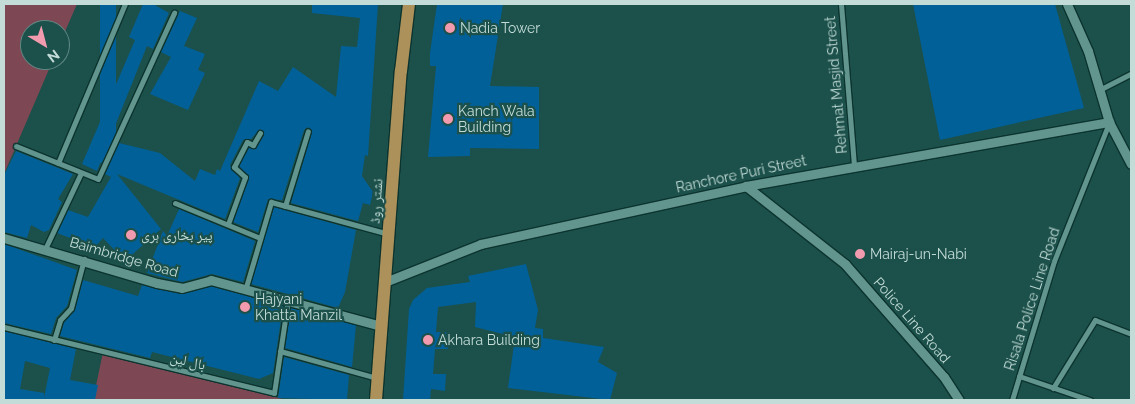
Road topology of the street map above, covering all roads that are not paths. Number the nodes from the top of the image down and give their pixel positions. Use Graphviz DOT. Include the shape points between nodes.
graph roads {
  1 [pos="125,4"];
  2 [pos="409,4"];
  3 [pos="841,4"];
  4 [pos="1067,4"];
  5 [pos="174,13"];
  6 [pos="1131,74"];
  7 [pos="1101,89"];
  8 [pos="1110,122"];
  9 [pos="308,131"];
  10 [pos="260,133"];
  11 [pos="16,146"];
  12 [pos="58,164"];
  13 [pos="1131,164"];
  14 [pos="854,165"];
  15 [pos="81,173"];
  16 [pos="746,186"];
  17 [pos="176,203"];
  18 [pos="285,206"];
  19 [pos="228,224"];
  20 [pos="389,234"];
  21 [pos="4,238"];
  22 [pos="260,238"];
  23 [pos="45,249"];
  24 [pos="84,260"];
  25 [pos="385,282"];
  26 [pos="246,287"];
  27 [pos="288,299"];
  28 [pos="382,326"];
  29 [pos="4,327"];
  30 [pos="1131,334"];
  31 [pos="54,340"];
  32 [pos="280,351"];
  33 [pos="1019,376"];
  34 [pos="378,378"];
  35 [pos="1053,388"];
  36 [pos="376,400"];
  37 [pos="959,400"];
  38 [pos="1012,400"];
  39 [pos="1090,400"];
  1 -- 12 [label="street"];
  2 -- 20 [label="main road, نشتر روڈ"];
  3 -- 14 [label="street, Rehmat Masjid Street"];
  4 -- 7 [label="street"];
  5 -- 15 [label="street" via="98,179"];
  6 -- 7 [label="street"];
  7 -- 8 [label="street"];
  8 -- 13 [label="street"];
  8 -- 14 [label="street, Ranchore Puri Street"];
  8 -- 33 [label="street, Risala Police Line Road" via="1054,261"];
  9 -- 18 [label="street"];
  10 -- 19 [label="street" via="253,145 247,142 234,168 245,177"];
  11 -- 12 [label="street"];
  12 -- 15 [label="street"];
  14 -- 16 [label="street, Ranchore Puri Street"];
  15 -- 23 [label="street"];
  16 -- 25 [label="street, Ranchore Puri Street" via="481,244"];
  16 -- 37 [label="street, Police Line Road" via="845,264 944,377"];
  17 -- 19 [label="street"];
  18 -- 20 [label="street"];
  18 -- 22 [label="street" via="271,202"];
  19 -- 22 [label="street"];
  20 -- 25 [label="main road, نشتر روڈ"];
  21 -- 23 [label="street, Baimbridge Road"];
  22 -- 26 [label="street"];
  23 -- 24 [label="street, Baimbridge Road"];
  24 -- 26 [label="street, Baimbridge Road" via="182,288 211,280"];
  24 -- 31 [label="street" via="71,308 60,320"];
  25 -- 28 [label="main road, نشتر روڈ"];
  26 -- 27 [label="street, Baimbridge Road"];
  27 -- 28 [label="street, Baimbridge Road"];
  27 -- 32 [label="street, بال لین"];
  28 -- 34 [label="main road, نشتر روڈ"];
  29 -- 31 [label="street, بال لین"];
  30 -- 35 [label="street" via="1095,320"];
  31 -- 32 [label="street, بال لین" via="274,393"];
  32 -- 34 [label="street"];
  33 -- 35 [label="street"];
  33 -- 38 [label="street, Risala Police Line Road"];
  34 -- 36 [label="main road, نشتر روڈ"];
  35 -- 39 [label="street"];
}
